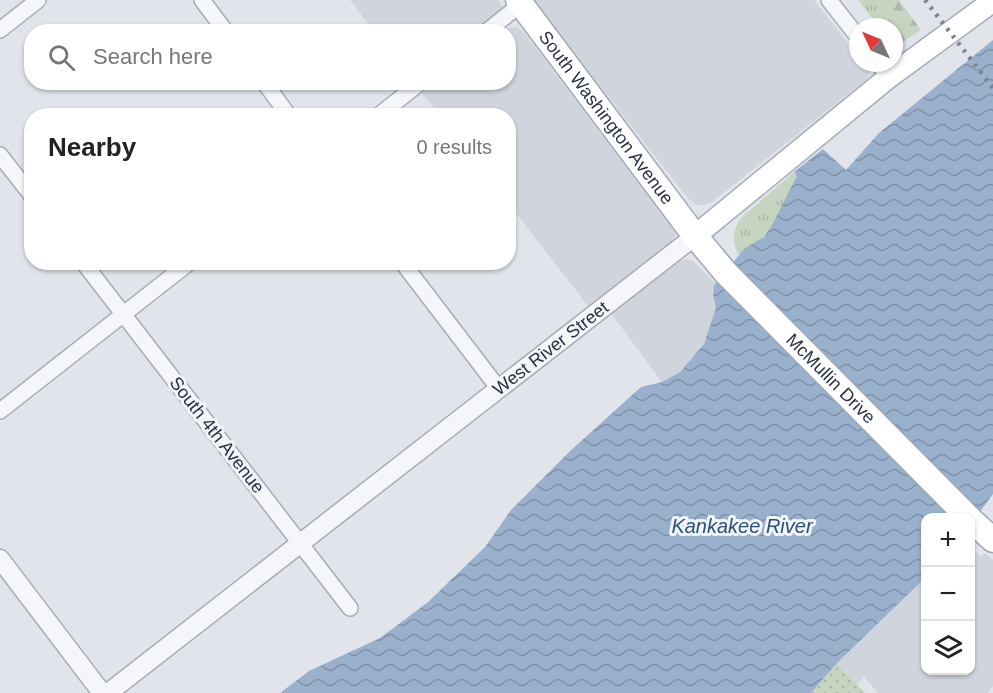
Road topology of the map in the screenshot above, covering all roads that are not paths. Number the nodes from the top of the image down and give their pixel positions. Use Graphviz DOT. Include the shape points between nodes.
graph roads {
  1 [pos="38,0"];
  2 [pos="202,0"];
  3 [pos="829,0"];
  4 [pos="993,1"];
  5 [pos="520,2"];
  6 [pos="219,24"];
  7 [pos="495,24"];
  8 [pos="849,26"];
  9 [pos="0,30"];
  10 [pos="903,58"];
  11 [pos="882,72"];
  12 [pos="270,90"];
  13 [pos="411,90"];
  14 [pos="283,108"];
  15 [pos="388,108"];
  16 [pos="0,155"];
  17 [pos="24,186"];
  18 [pos="695,236"];
  19 [pos="89,270"];
  20 [pos="180,270"];
  21 [pos="408,270"];
  22 [pos="123,315"];
  23 [pos="499,389"];
  24 [pos="0,411"];
  25 [pos="965,513"];
  26 [pos="975,523"];
  27 [pos="993,540"];
  28 [pos="300,544"];
  29 [pos="0,558"];
  30 [pos="350,608"];
  31 [pos="102,693"];
  32 [pos="108,693"];
  1 -- 9 [label="street"];
  2 -- 6 [label="street"];
  3 -- 8 [label="street"];
  4 -- 10 [label="main road, West River Street"];
  5 -- 7 [label="street"];
  5 -- 18 [label="main road, South Washington Avenue"];
  11 -- 18 [label="main road, West River Street"];
  12 -- 14 [label="street"];
  13 -- 15 [label="street"];
  16 -- 17 [label="street"];
  18 -- 23 [label="street, West River Street"];
  18 -- 25 [label="main road, McMullin Drive" via="726,273"];
  19 -- 22 [label="street, South 4th Avenue"];
  20 -- 22 [label="street"];
  21 -- 23 [label="street"];
  22 -- 24 [label="street"];
  22 -- 28 [label="street, South 4th Avenue"];
  23 -- 28 [label="street, West River Street"];
  26 -- 27 [label="main road, McMullin Drive"];
  28 -- 30 [label="street, South 4th Avenue"];
  28 -- 32 [label="street, West River Street"];
  29 -- 31 [label="street"];
}
